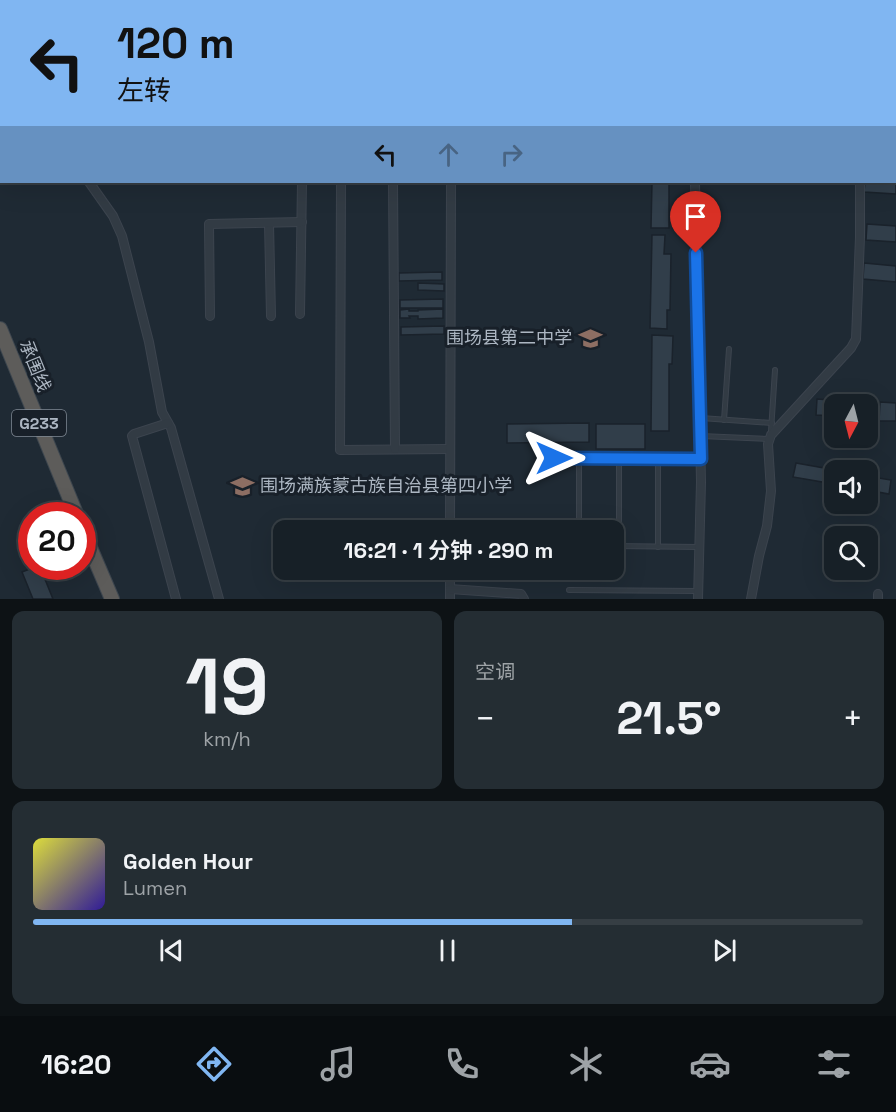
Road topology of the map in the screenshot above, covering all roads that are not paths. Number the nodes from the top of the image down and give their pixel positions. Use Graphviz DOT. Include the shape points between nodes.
graph roads {
  1 [pos="90,183"];
  2 [pos="302,183"];
  3 [pos="341,183"];
  4 [pos="393,183"];
  5 [pos="451,183"];
  6 [pos="695,183"];
  7 [pos="860,183"];
  8 [pos="302,222"];
  9 [pos="269,223"];
  10 [pos="300,314"];
  11 [pos="210,316"];
  12 [pos="271,316"];
  13 [pos="0,329"];
  14 [pos="729,349"];
  15 [pos="775,370"];
  16 [pos="699,418"];
  17 [pos="724,420"];
  18 [pos="168,423"];
  19 [pos="772,423"];
  20 [pos="700,436"];
  21 [pos="770,437"];
  22 [pos="395,449"];
  23 [pos="450,449"];
  24 [pos="554,458"];
  25 [pos="579,459"];
  26 [pos="619,459"];
  27 [pos="658,459"];
  28 [pos="701,459"];
  29 [pos="71,502"];
  30 [pos="450,520"];
  31 [pos="579,520"];
  32 [pos="617,520"];
  33 [pos="624,546"];
  34 [pos="658,547"];
  35 [pos="700,547"];
  36 [pos="96,562"];
  37 [pos="450,580"];
  38 [pos="450,589"];
  39 [pos="569,590"];
  40 [pos="698,595"];
  41 [pos="112,599"];
  42 [pos="176,599"];
  43 [pos="219,599"];
  44 [pos="450,599"];
  45 [pos="524,599"];
  46 [pos="751,599"];
  1 -- 18 [label="street" via="122,236 162,412"];
  2 -- 8 [label="street"];
  3 -- 22 [label="street" via="340,450"];
  4 -- 22 [label="street"];
  5 -- 23 [label="street"];
  6 -- 16 [label="street"];
  7 -- 21 [label="street" via="856,339"];
  8 -- 9 [label="street"];
  8 -- 10 [label="street"];
  9 -- 11 [label="street" via="209,224"];
  9 -- 12 [label="street"];
  13 -- 29 [label="highway, 承围线 / G233"];
  14 -- 17 [label="lane"];
  15 -- 19 [label="lane"];
  16 -- 17 [label="lane"];
  16 -- 20 [label="street"];
  17 -- 19 [label="lane"];
  18 -- 42 [label="street" via="132,436"];
  18 -- 43 [label="street"];
  19 -- 21 [label="lane"];
  20 -- 21 [label="lane"];
  20 -- 28 [label="street"];
  21 -- 46 [label="street" via="767,526"];
  22 -- 23 [label="street"];
  23 -- 30 [label="street"];
  24 -- 25 [label="lane"];
  25 -- 26 [label="lane"];
  25 -- 31 [label="lane"];
  26 -- 27 [label="lane"];
  26 -- 32 [label="lane"];
  27 -- 28 [label="lane"];
  27 -- 34 [label="lane"];
  28 -- 35 [label="street"];
  33 -- 34 [label="lane"];
  34 -- 35 [label="lane"];
  35 -- 40 [label="street"];
  36 -- 41 [label="highway"];
  37 -- 38 [label="street"];
  38 -- 44 [label="street"];
  38 -- 45 [label="street" via="521,594"];
  39 -- 40 [label="lane"];
}
